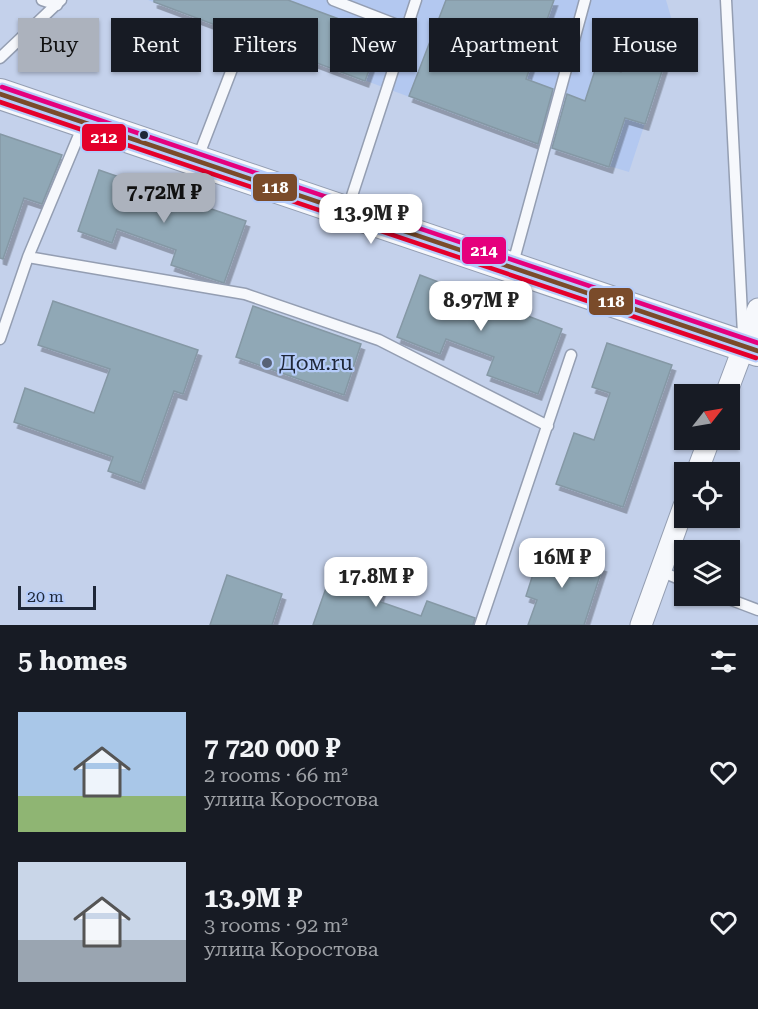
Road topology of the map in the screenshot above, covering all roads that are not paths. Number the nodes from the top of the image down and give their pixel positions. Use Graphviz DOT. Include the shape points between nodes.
graph roads {
  1 [pos="42,0"];
  2 [pos="333,0"];
  3 [pos="416,0"];
  4 [pos="585,0"];
  5 [pos="726,0"];
  6 [pos="59,2"];
  7 [pos="379,18"];
  8 [pos="409,18"];
  9 [pos="0,58"];
  10 [pos="231,72"];
  11 [pos="391,72"];
  12 [pos="0,94"];
  13 [pos="84,123"];
  14 [pos="197,160"];
  15 [pos="346,212"];
  16 [pos="28,257"];
  17 [pos="512,268"];
  18 [pos="758,309"];
  19 [pos="0,339"];
  20 [pos="751,349"];
  21 [pos="570,355"];
  22 [pos="732,384"];
  23 [pos="548,426"];
  24 [pos="676,528"];
  25 [pos="660,571"];
  26 [pos="674,577"];
  27 [pos="740,603"];
  28 [pos="758,610"];
  29 [pos="480,625"];
  30 [pos="642,625"];
  1 -- 6 [label="lane"];
  2 -- 7 [label="lane"];
  3 -- 8 [label="lane"];
  4 -- 17 [label="lane"];
  5 -- 20 [label="lane"];
  6 -- 9 [label="lane"];
  10 -- 14 [label="lane"];
  11 -- 15 [label="lane"];
  12 -- 13 [label="main road"];
  13 -- 14 [label="main road"];
  13 -- 16 [label="lane"];
  14 -- 15 [label="main road"];
  15 -- 17 [label="main road"];
  16 -- 19 [label="lane"];
  16 -- 23 [label="lane" via="245,294 379,340"];
  17 -- 20 [label="main road"];
  18 -- 20 [label="street"];
  20 -- 22 [label="street"];
  21 -- 23 [label="lane"];
  23 -- 29 [label="lane"];
  24 -- 25 [label="street"];
  25 -- 26 [label="lane"];
  25 -- 30 [label="street"];
  27 -- 28 [label="lane"];
}
